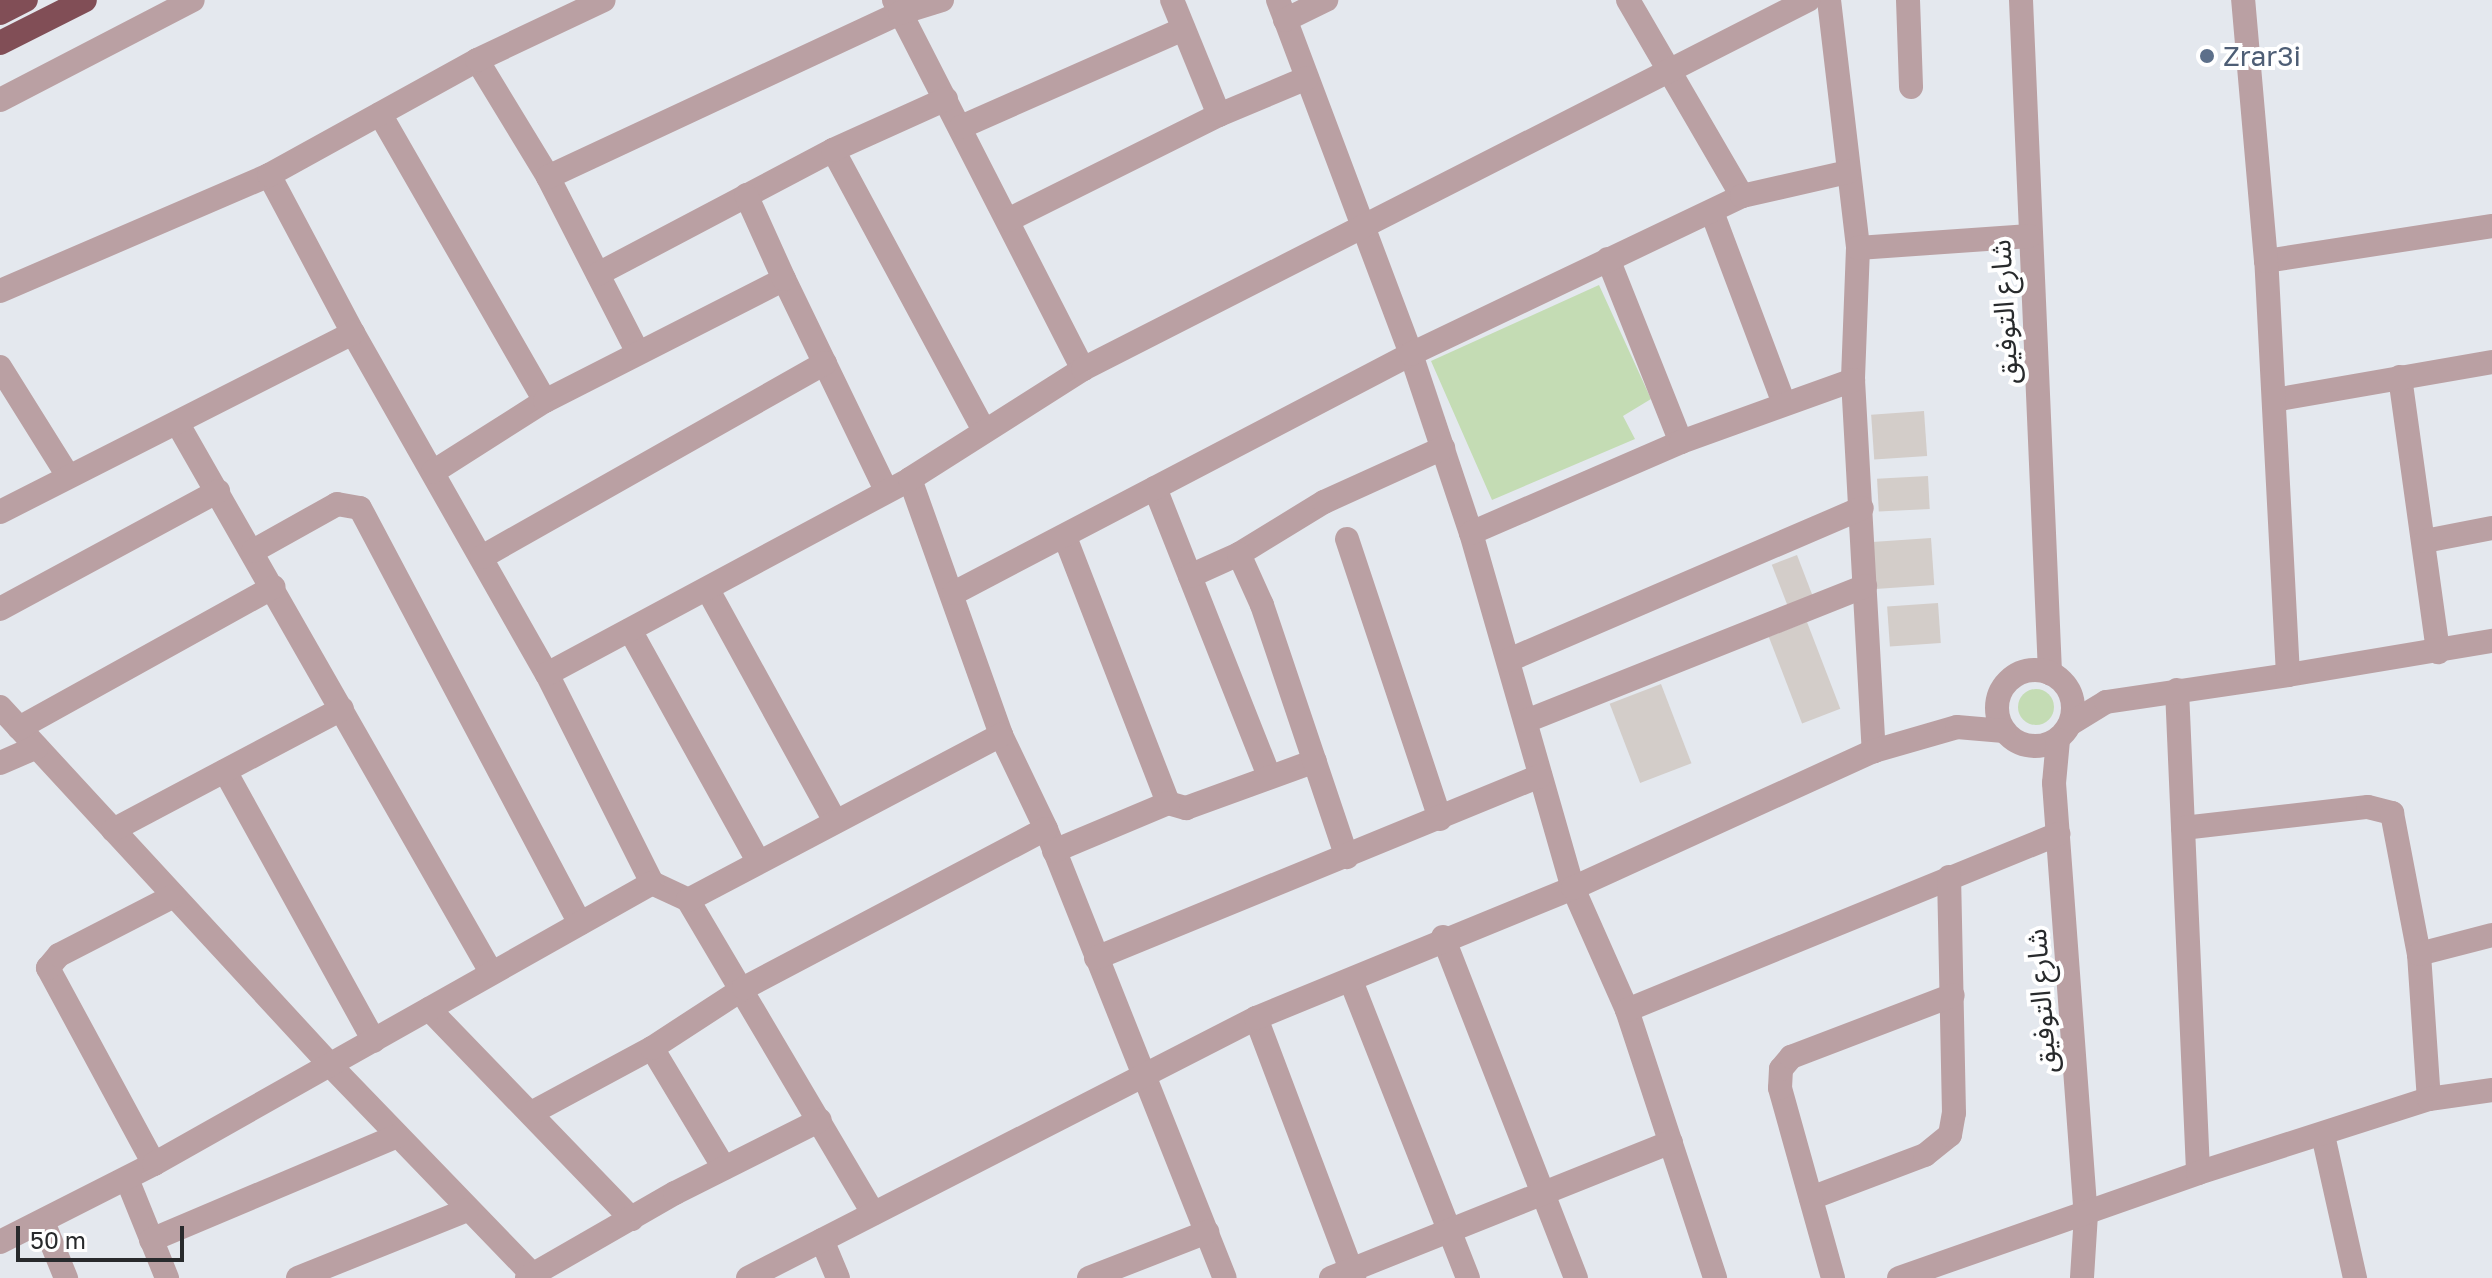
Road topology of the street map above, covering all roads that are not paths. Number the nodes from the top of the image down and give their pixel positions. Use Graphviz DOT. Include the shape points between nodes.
graph roads {
  1 [pos="26,0"];
  2 [pos="85,0"];
  3 [pos="193,0"];
  4 [pos="604,0"];
  5 [pos="942,0"];
  6 [pos="1172,0"];
  7 [pos="1326,0"];
  8 [pos="1628,0"];
  9 [pos="1808,0"];
  10 [pos="1829,0"];
  11 [pos="1908,0"];
  12 [pos="2021,0"];
  13 [pos="2243,0"];
  14 [pos="897,6"];
  15 [pos="1281,10"];
  16 [pos="0,13"];
  17 [pos="1183,29"];
  18 [pos="0,43"];
  19 [pos="477,60"];
  20 [pos="1664,70"];
  21 [pos="1307,78"];
  22 [pos="1911,87"];
  23 [pos="946,99"];
  24 [pos="0,100"];
  25 [pos="380,114"];
  26 [pos="1219,115"];
  27 [pos="961,127"];
  28 [pos="833,150"];
  29 [pos="1848,172"];
  30 [pos="269,175"];
  31 [pos="548,177"];
  32 [pos="746,195"];
  33 [pos="1742,196"];
  34 [pos="1712,212"];
  35 [pos="1008,220"];
  36 [pos="1365,222"];
  37 [pos="2492,226"];
  38 [pos="2030,236"];
  39 [pos="1858,248"];
  40 [pos="1608,259"];
  41 [pos="2266,261"];
  42 [pos="598,274"];
  43 [pos="784,279"];
  44 [pos="0,291"];
  45 [pos="353,333"];
  46 [pos="637,351"];
  47 [pos="1411,354"];
  48 [pos="2492,362"];
  49 [pos="825,363"];
  50 [pos="0,367"];
  51 [pos="1083,369"];
  52 [pos="2400,377"];
  53 [pos="1853,380"];
  54 [pos="2274,400"];
  55 [pos="545,401"];
  56 [pos="1784,404"];
  57 [pos="179,426"];
  58 [pos="983,429"];
  59 [pos="1681,442"];
  60 [pos="1443,448"];
  61 [pos="433,472"];
  62 [pos="68,476"];
  63 [pos="910,479"];
  64 [pos="1155,488"];
  65 [pos="886,490"];
  66 [pos="218,491"];
  67 [pos="1862,508"];
  68 [pos="0,512"];
  69 [pos="2492,528"];
  70 [pos="1471,533"];
  71 [pos="1065,537"];
  72 [pos="1347,539"];
  73 [pos="2425,541"];
  74 [pos="253,551"];
  75 [pos="1239,554"];
  76 [pos="482,557"];
  77 [pos="1190,576"];
  78 [pos="1865,586"];
  79 [pos="273,587"];
  80 [pos="708,590"];
  81 [pos="954,593"];
  82 [pos="0,609"];
  83 [pos="2051,621"];
  84 [pos="630,630"];
  85 [pos="2492,641"];
  86 [pos="2438,652"];
  87 [pos="1509,660"];
  88 [pos="547,674"];
  89 [pos="2288,675"];
  90 [pos="2058,680"];
  91 [pos="2006,685"];
  92 [pos="2177,690"];
  93 [pos="2106,702"];
  94 [pos="0,707"];
  95 [pos="342,709"];
  96 [pos="1526,721"];
  97 [pos="1957,727"];
  98 [pos="19,728"];
  99 [pos="2064,732"];
  100 [pos="1001,735"];
  101 [pos="2011,737"];
  102 [pos="37,747"];
  103 [pos="1874,751"];
  104 [pos="1315,761"];
  105 [pos="0,763"];
  106 [pos="225,771"];
  107 [pos="1269,776"];
  108 [pos="1540,776"];
  109 [pos="2054,783"];
  110 [pos="1168,803"];
  111 [pos="1440,819"];
  112 [pos="835,821"];
  113 [pos="2183,828"];
  114 [pos="113,830"];
  115 [pos="2059,834"];
  116 [pos="1050,840"];
  117 [pos="1347,857"];
  118 [pos="758,861"];
  119 [pos="1949,877"];
  120 [pos="652,883"];
  121 [pos="1573,888"];
  122 [pos="174,896"];
  123 [pos="688,900"];
  124 [pos="580,923"];
  125 [pos="2492,935"];
  126 [pos="1443,937"];
  127 [pos="2419,954"];
  128 [pos="1096,958"];
  129 [pos="491,972"];
  130 [pos="1351,981"];
  131 [pos="744,988"];
  132 [pos="1953,995"];
  133 [pos="429,1009"];
  134 [pos="1627,1010"];
  135 [pos="1256,1018"];
  136 [pos="374,1041"];
  137 [pos="652,1048"];
  138 [pos="331,1066"];
  139 [pos="1141,1075"];
  140 [pos="2492,1090"];
  141 [pos="2429,1099"];
  142 [pos="533,1112"];
  143 [pos="820,1120"];
  144 [pos="2323,1135"];
  145 [pos="397,1136"];
  146 [pos="1671,1142"];
  147 [pos="154,1164"];
  148 [pos="724,1168"];
  149 [pos="2198,1173"];
  150 [pos="127,1179"];
  151 [pos="1543,1194"];
  152 [pos="1811,1198"];
  153 [pos="467,1210"];
  154 [pos="873,1213"];
  155 [pos="2086,1214"];
  156 [pos="632,1219"];
  157 [pos="43,1222"];
  158 [pos="1207,1232"];
  159 [pos="1451,1234"];
  160 [pos="151,1240"];
  161 [pos="822,1240"];
  162 [pos="0,1242"];
  163 [pos="1345,1275"];
  164 [pos="532,1277"];
  165 [pos="66,1278"];
  166 [pos="167,1278"];
  167 [pos="298,1278"];
  168 [pos="748,1278"];
  169 [pos="838,1278"];
  170 [pos="1089,1278"];
  171 [pos="1225,1278"];
  172 [pos="1468,1278"];
  173 [pos="1576,1278"];
  174 [pos="1715,1278"];
  175 [pos="1833,1278"];
  176 [pos="1899,1278"];
  177 [pos="2082,1278"];
  178 [pos="2355,1278"];
  1 -- 16 [label="highway"];
  2 -- 18 [label="highway"];
  3 -- 24 [label="street"];
  4 -- 19 [label="street"];
  5 -- 14 [label="street"];
  6 -- 17 [label="street"];
  7 -- 15 [label="street"];
  8 -- 20 [label="street"];
  9 -- 20 [label="street"];
  10 -- 29 [label="street"];
  11 -- 22 [label="street"];
  12 -- 38 [label="street, شارع التوفيق"];
  13 -- 41 [label="street"];
  14 -- 23 [label="street"];
  14 -- 31 [label="street"];
  15 -- 21 [label="street"];
  17 -- 26 [label="street"];
  17 -- 27 [label="street"];
  19 -- 25 [label="street"];
  19 -- 31 [label="street"];
  20 -- 33 [label="street"];
  20 -- 36 [label="street"];
  21 -- 26 [label="street"];
  21 -- 36 [label="street"];
  23 -- 27 [label="street"];
  23 -- 28 [label="street"];
  25 -- 30 [label="street"];
  25 -- 55 [label="street"];
  26 -- 35 [label="street"];
  27 -- 35 [label="street"];
  28 -- 32 [label="street"];
  28 -- 58 [label="street"];
  29 -- 33 [label="street"];
  29 -- 39 [label="street"];
  30 -- 44 [label="street"];
  30 -- 45 [label="street"];
  31 -- 42 [label="street"];
  32 -- 42 [label="street"];
  32 -- 43 [label="street"];
  33 -- 34 [label="street"];
  34 -- 40 [label="street"];
  34 -- 56 [label="street"];
  35 -- 51 [label="street"];
  36 -- 47 [label="street"];
  36 -- 51 [label="street"];
  37 -- 41 [label="street"];
  38 -- 39 [label="street"];
  38 -- 83 [label="street, شارع التوفيق"];
  39 -- 53 [label="street"];
  40 -- 47 [label="street"];
  40 -- 59 [label="street"];
  41 -- 54 [label="street"];
  42 -- 46 [label="street"];
  43 -- 46 [label="street"];
  43 -- 49 [label="street"];
  45 -- 57 [label="street"];
  45 -- 61 [label="street"];
  46 -- 55 [label="street"];
  47 -- 60 [label="street"];
  47 -- 64 [label="street"];
  48 -- 52 [label="street"];
  49 -- 65 [label="street"];
  49 -- 76 [label="street"];
  50 -- 62 [label="street"];
  51 -- 58 [label="street"];
  52 -- 54 [label="street"];
  52 -- 73 [label="street"];
  53 -- 56 [label="street"];
  53 -- 67 [label="street"];
  54 -- 89 [label="street"];
  55 -- 61 [label="street"];
  56 -- 59 [label="street"];
  57 -- 62 [label="street"];
  57 -- 66 [label="street"];
  58 -- 63 [label="street"];
  59 -- 70 [label="street"];
  60 -- 70 [label="street"];
  60 -- 75 [label="street" via="1324,502"];
  61 -- 76 [label="street"];
  62 -- 68 [label="street"];
  63 -- 65 [label="street"];
  63 -- 81 [label="street"];
  64 -- 71 [label="street"];
  64 -- 77 [label="street"];
  65 -- 80 [label="street"];
  66 -- 74 [label="street"];
  66 -- 82 [label="street"];
  67 -- 78 [label="street"];
  67 -- 87 [label="street"];
  69 -- 73 [label="street"];
  70 -- 87 [label="street"];
  71 -- 81 [label="street"];
  71 -- 110 [label="street"];
  72 -- 111 [label="street"];
  73 -- 86 [label="street"];
  74 -- 79 [label="street"];
  74 -- 124 [label="street" via="337,504 360,508"];
  75 -- 77 [label="street"];
  75 -- 104 [label="street" via="1262,605"];
  76 -- 88 [label="street"];
  77 -- 107 [label="street"];
  78 -- 96 [label="street"];
  78 -- 103 [label="street"];
  79 -- 95 [label="street"];
  79 -- 98 [label="street"];
  80 -- 84 [label="street"];
  80 -- 112 [label="street"];
  81 -- 100 [label="street"];
  83 -- 90 [label="street, شارع التوفيق"];
  83 -- 91 [label="street"];
  84 -- 88 [label="street"];
  84 -- 118 [label="street"];
  85 -- 86 [label="street"];
  86 -- 89 [label="street"];
  87 -- 96 [label="street"];
  88 -- 120 [label="street"];
  89 -- 92 [label="street"];
  90 -- 91 [label="street" via="2031,670"];
  90 -- 93 [label="street"];
  90 -- 99 [label="street" via="2073,705"];
  91 -- 97 [label="street"];
  91 -- 101 [label="street" via="1997,712"];
  92 -- 93 [label="street"];
  92 -- 113 [label="street"];
  93 -- 99 [label="street"];
  94 -- 98 [label="street"];
  95 -- 106 [label="street"];
  95 -- 129 [label="street"];
  96 -- 108 [label="street"];
  97 -- 101 [label="street"];
  97 -- 103 [label="street"];
  98 -- 102 [label="street"];
  99 -- 101 [label="street" via="2039,747"];
  99 -- 109 [label="street, شارع التوفيق"];
  100 -- 112 [label="street"];
  100 -- 116 [label="street"];
  101 -- 109 [label="street"];
  102 -- 105 [label="street"];
  102 -- 114 [label="street"];
  103 -- 121 [label="street"];
  104 -- 107 [label="street"];
  104 -- 117 [label="street"];
  106 -- 114 [label="street"];
  106 -- 136 [label="street"];
  107 -- 110 [label="street" via="1186,808"];
  108 -- 111 [label="street"];
  108 -- 121 [label="street"];
  109 -- 115 [label="street, شارع التوفيق"];
  110 -- 116 [label="street"];
  111 -- 117 [label="street"];
  112 -- 118 [label="street"];
  113 -- 127 [label="street" via="2387,809 2397,834"];
  113 -- 149 [label="street"];
  114 -- 122 [label="street"];
  115 -- 119 [label="street"];
  115 -- 155 [label="street, شارع التوفيق"];
  116 -- 128 [label="street"];
  116 -- 131 [label="street"];
  117 -- 128 [label="street"];
  118 -- 123 [label="street"];
  119 -- 132 [label="street"];
  119 -- 134 [label="street"];
  120 -- 123 [label="street"];
  120 -- 124 [label="street"];
  121 -- 126 [label="street"];
  121 -- 134 [label="street"];
  122 -- 138 [label="street"];
  122 -- 147 [label="street" via="59,955 48,968"];
  123 -- 131 [label="street"];
  124 -- 129 [label="street"];
  125 -- 127 [label="street"];
  126 -- 130 [label="street"];
  126 -- 151 [label="street"];
  127 -- 141 [label="street"];
  128 -- 139 [label="street"];
  129 -- 133 [label="street"];
  130 -- 135 [label="street"];
  130 -- 159 [label="street"];
  131 -- 137 [label="street"];
  131 -- 143 [label="street"];
  132 -- 152 [label="street" via="1954,1113 1946,1141 1925,1155"];
  132 -- 152 [label="street" via="1791,1057 1781,1069 1780,1088"];
  133 -- 136 [label="street"];
  133 -- 142 [label="street"];
  134 -- 146 [label="street"];
  135 -- 139 [label="street"];
  135 -- 163 [label="street"];
  136 -- 138 [label="street"];
  137 -- 142 [label="street"];
  137 -- 148 [label="street"];
  138 -- 145 [label="street"];
  138 -- 147 [label="street"];
  139 -- 154 [label="street"];
  139 -- 158 [label="street"];
  140 -- 141 [label="street"];
  141 -- 144 [label="street"];
  142 -- 156 [label="street"];
  143 -- 148 [label="street"];
  143 -- 154 [label="street"];
  144 -- 149 [label="street"];
  144 -- 178 [label="street"];
  145 -- 153 [label="street"];
  145 -- 160 [label="street"];
  146 -- 151 [label="street"];
  146 -- 174 [label="street"];
  147 -- 150 [label="street"];
  148 -- 156 [label="street"];
  149 -- 155 [label="street"];
  150 -- 157 [label="street"];
  150 -- 160 [label="street"];
  151 -- 159 [label="street"];
  151 -- 173 [label="street"];
  152 -- 175 [label="street"];
  153 -- 164 [label="street"];
  153 -- 167 [label="street"];
  154 -- 161 [label="street"];
  155 -- 176 [label="street"];
  155 -- 177 [label="street, شارع التوفيق"];
  156 -- 164 [label="street"];
  157 -- 162 [label="street"];
  157 -- 165 [label="street"];
  158 -- 170 [label="street"];
  158 -- 171 [label="street"];
  159 -- 163 [label="street"];
  159 -- 172 [label="street"];
  160 -- 166 [label="street"];
  161 -- 168 [label="street"];
  161 -- 169 [label="street"];
}
